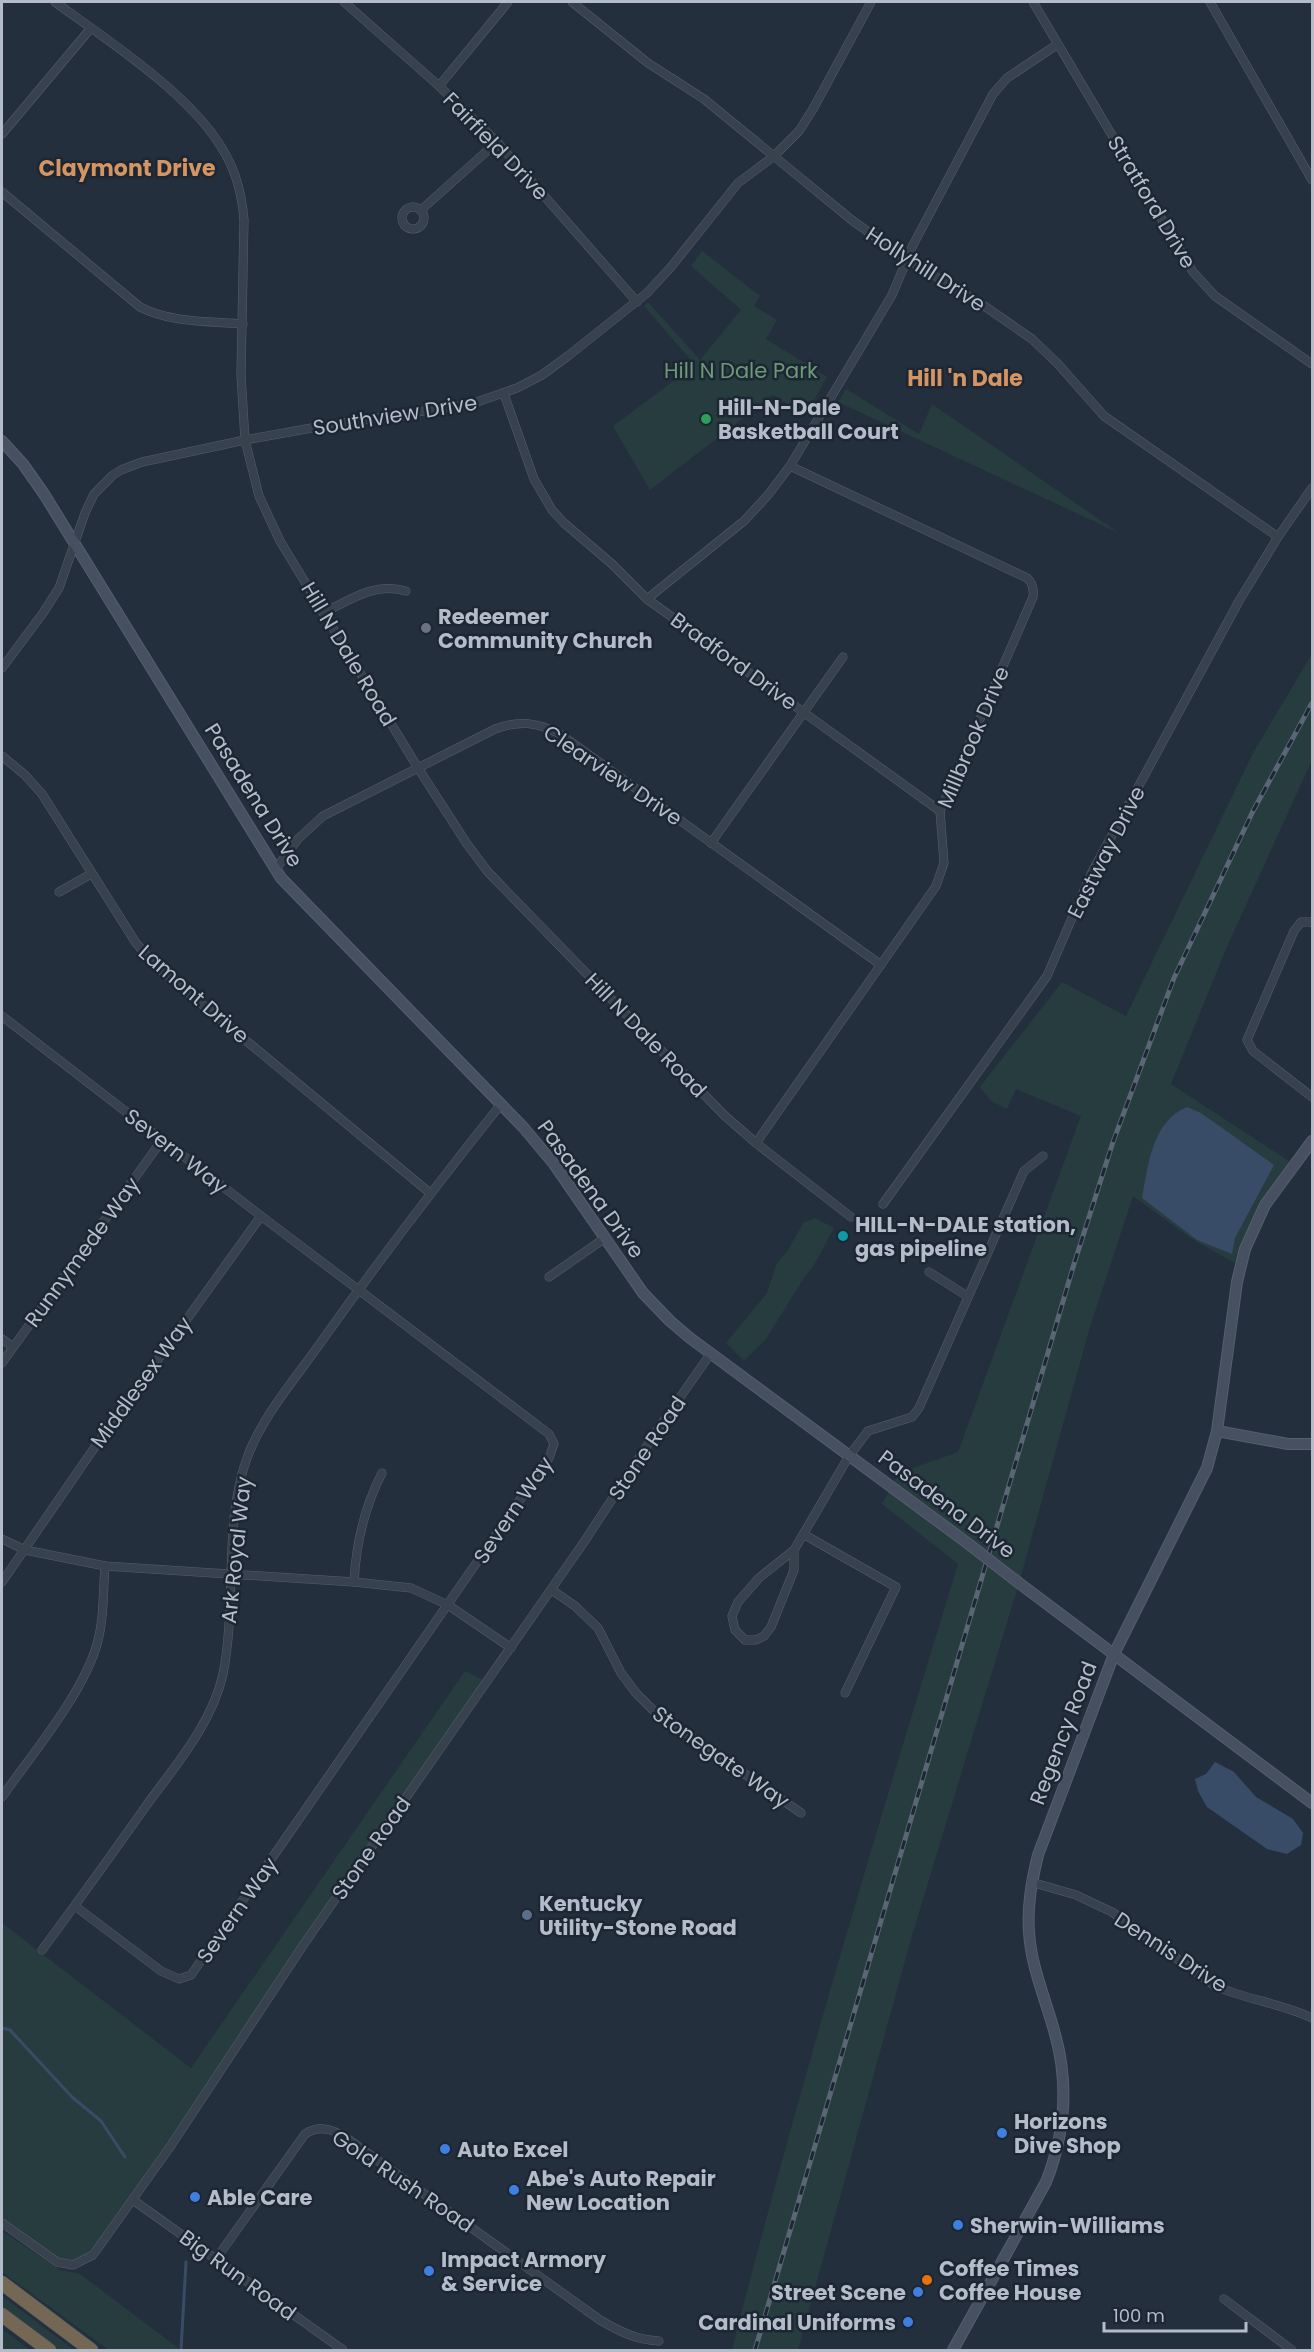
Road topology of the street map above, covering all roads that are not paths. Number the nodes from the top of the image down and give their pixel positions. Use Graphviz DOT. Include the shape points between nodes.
graph roads {
  1 [pos="55,2"];
  2 [pos="344,2"];
  3 [pos="507,2"];
  4 [pos="572,2"];
  5 [pos="871,2"];
  6 [pos="1034,2"];
  7 [pos="1210,2"];
  8 [pos="91,28"];
  9 [pos="1058,44"];
  10 [pos="439,86"];
  11 [pos="2,134"];
  12 [pos="497,142"];
  13 [pos="773,157"];
  14 [pos="1312,180"];
  15 [pos="2,192"];
  16 [pos="421,210"];
  17 [pos="908,260"];
  18 [pos="637,302"];
  19 [pos="243,324"];
  20 [pos="1312,364"];
  21 [pos="504,394"];
  22 [pos="245,440"];
  23 [pos="2,441"];
  24 [pos="790,466"];
  25 [pos="1312,488"];
  26 [pos="1278,537"];
  27 [pos="75,546"];
  28 [pos="406,591"];
  29 [pos="647,599"];
  30 [pos="323,613"];
  31 [pos="843,657"];
  32 [pos="2,668"];
  33 [pos="804,711"];
  34 [pos="2,756"];
  35 [pos="418,768"];
  36 [pos="940,811"];
  37 [pos="711,843"];
  38 [pos="275,870"];
  39 [pos="91,874"];
  40 [pos="59,891"];
  41 [pos="1312,922"];
  42 [pos="881,965"];
  43 [pos="2,1016"];
  44 [pos="1312,1097"];
  45 [pos="501,1104"];
  46 [pos="162,1140"];
  47 [pos="1312,1141"];
  48 [pos="756,1143"];
  49 [pos="1043,1156"];
  50 [pos="430,1193"];
  51 [pos="883,1204"];
  52 [pos="261,1216"];
  53 [pos="851,1217"];
  54 [pos="605,1238"];
  55 [pos="929,1272"];
  56 [pos="549,1276"];
  57 [pos="358,1290"];
  58 [pos="967,1296"];
  59 [pos="2,1339"];
  60 [pos="13,1347"];
  61 [pos="711,1353"];
  62 [pos="2,1363"];
  63 [pos="1217,1431"];
  64 [pos="1312,1444"];
  65 [pos="849,1456"];
  66 [pos="382,1473"];
  67 [pos="803,1534"];
  68 [pos="2,1539"];
  69 [pos="25,1550"];
  70 [pos="794,1550"];
  71 [pos="105,1566"];
  72 [pos="232,1575"];
  73 [pos="354,1581"];
  74 [pos="2,1582"];
  75 [pos="552,1590"];
  76 [pos="448,1605"];
  77 [pos="511,1648"];
  78 [pos="1114,1654"];
  79 [pos="845,1692"];
  80 [pos="2,1797"];
  81 [pos="1312,1803"];
  82 [pos="801,1813"];
  83 [pos="1031,1882"];
  84 [pos="75,1906"];
  85 [pos="42,1950"];
  86 [pos="1312,2018"];
  87 [pos="133,2200"];
  88 [pos="2,2223"];
  89 [pos="216,2259"];
  90 [pos="2,2283"];
  91 [pos="1224,2299"];
  92 [pos="2,2315"];
  93 [pos="659,2341"];
  94 [pos="49,2350"];
  95 [pos="91,2350"];
  96 [pos="343,2350"];
  97 [pos="953,2350"];
  98 [pos="1292,2350"];
  1 -- 8 [label="street, Hill N Dale Road"];
  2 -- 10 [label="street, Fairfield Drive"];
  3 -- 10 [label="street"];
  4 -- 13 [label="street, Hollyhill Drive" via="648,63 704,99"];
  5 -- 13 [label="street, Southview Drive" via="807,120"];
  6 -- 9 [label="street, Stratford Drive"];
  7 -- 14 [label="street"];
  8 -- 11 [label="street"];
  8 -- 19 [label="street, Hill N Dale Road" via="181,100 223,149 243,206"];
  9 -- 17 [label="street" via="1007,78 993,94"];
  9 -- 20 [label="street, Stratford Drive" via="1193,272 1215,296"];
  10 -- 12 [label="street, Fairfield Drive"];
  12 -- 16 [label="street"];
  12 -- 18 [label="street, Fairfield Drive"];
  13 -- 17 [label="street, Hollyhill Drive"];
  13 -- 18 [label="street, Southview Drive" via="738,183 671,267"];
  15 -- 19 [label="street" via="140,307 182,319"];
  17 -- 24 [label="street" via="892,295"];
  17 -- 26 [label="street, Hollyhill Drive" via="1032,339 1104,416"];
  18 -- 21 [label="street, Southview Drive" via="542,375"];
  19 -- 22 [label="street, Hill N Dale Road" via="241,403"];
  21 -- 22 [label="street, Southview Drive" via="454,408"];
  21 -- 29 [label="street, Bradford Drive" via="534,478 552,510"];
  22 -- 27 [label="street, Southview Drive" via="142,462 113,475 89,503"];
  22 -- 30 [label="street, Hill N Dale Road" via="265,510"];
  23 -- 27 [label="street, Pasadena Drive" via="23,464"];
  24 -- 29 [label="street" via="744,522"];
  24 -- 36 [label="street, Millbrook Drive" via="1027,578 1032,584 1033,597"];
  25 -- 26 [label="street, Eastway Drive"];
  26 -- 51 [label="street, Eastway Drive" via="1105,847 1047,976"];
  27 -- 32 [label="street, Southview Drive" via="52,600"];
  27 -- 38 [label="street, Pasadena Drive"];
  28 -- 30 [label="street" via="376,588"];
  29 -- 33 [label="street, Bradford Drive"];
  30 -- 35 [label="street, Hill N Dale Road"];
  31 -- 33 [label="street"];
  33 -- 36 [label="street, Bradford Drive"];
  33 -- 37 [label="street"];
  34 -- 39 [label="street, Lamont Drive" via="42,794"];
  35 -- 37 [label="street, Clearview Drive" via="495,729 512,723 537,723 560,734"];
  35 -- 38 [label="street, Clearview Drive" via="315,822"];
  35 -- 48 [label="street, Hill N Dale Road" via="488,872 701,1092"];
  36 -- 42 [label="street, Millbrook Drive" via="945,848 942,874"];
  37 -- 42 [label="street, Clearview Drive"];
  38 -- 45 [label="street, Pasadena Drive"];
  39 -- 40 [label="street"];
  39 -- 50 [label="street, Lamont Drive" via="136,943 156,966"];
  41 -- 44 [label="street" via="1301,922 1294,931 1247,1040 1253,1051"];
  42 -- 48 [label="street, Millbrook Drive"];
  43 -- 46 [label="street, Severn Way"];
  45 -- 50 [label="street, Ark Royal Way"];
  45 -- 54 [label="street, Pasadena Drive" via="554,1164"];
  46 -- 52 [label="street, Severn Way"];
  46 -- 60 [label="street, Runnymede Way"];
  47 -- 63 [label="street, Regency Road" via="1265,1205 1245,1249"];
  48 -- 53 [label="street, Hill N Dale Road"];
  49 -- 58 [label="street" via="1024,1171"];
  50 -- 57 [label="street, Ark Royal Way"];
  52 -- 57 [label="street, Severn Way"];
  52 -- 69 [label="street, Middlesex Way"];
  54 -- 56 [label="street"];
  54 -- 61 [label="street, Pasadena Drive" via="653,1304"];
  55 -- 58 [label="street"];
  57 -- 72 [label="street, Ark Royal Way" via="268,1418 247,1458 238,1501"];
  57 -- 76 [label="street, Severn Way" via="549,1434 554,1444 549,1458"];
  58 -- 65 [label="street" via="919,1408 912,1417 868,1431"];
  59 -- 60 [label="street"];
  60 -- 62 [label="street, Runnymede Way"];
  61 -- 65 [label="street, Pasadena Drive"];
  61 -- 75 [label="street, Stone Road"];
  63 -- 64 [label="street" via="1288,1444"];
  63 -- 78 [label="street, Regency Road" via="1207,1468"];
  65 -- 67 [label="street"];
  65 -- 78 [label="street, Pasadena Drive, bridge"];
  66 -- 73 [label="street" via="363,1522"];
  67 -- 70 [label="street"];
  67 -- 79 [label="street" via="896,1587"];
  68 -- 69 [label="street"];
  69 -- 71 [label="street"];
  69 -- 74 [label="street, Middlesex Way"];
  70 -- 70 [label="street" via="794,1570 771,1627 764,1636 745,1640 735,1630 732,1616 738,1602 759,1578"];
  71 -- 72 [label="street"];
  71 -- 80 [label="street" via="98,1641 89,1667"];
  72 -- 73 [label="street"];
  72 -- 84 [label="street, Ark Royal Way" via="226,1652 220,1686 210,1711"];
  73 -- 76 [label="street" via="411,1588"];
  75 -- 77 [label="street, Stone Road"];
  75 -- 82 [label="street, Stonegate Way" via="598,1628 621,1673 654,1711"];
  76 -- 77 [label="street"];
  76 -- 84 [label="street, Severn Way" via="191,1975 179,1979 161,1971"];
  77 -- 87 [label="street, Stone Road" via="304,1944"];
  78 -- 81 [label="street, Pasadena Drive"];
  78 -- 83 [label="street, Regency Road"];
  83 -- 86 [label="street, Dennis Drive" via="1076,1895 1112,1912 1215,1986"];
  83 -- 97 [label="street, Regency Road" via="1031,1953 1059,2050 1064,2084 1063,2120 1046,2182"];
  84 -- 85 [label="street, Ark Royal Way"];
  87 -- 88 [label="street, Stone Road" via="93,2255 73,2265 45,2256"];
  87 -- 89 [label="street, Big Run Road"];
  89 -- 93 [label="street, Gold Rush Road" via="305,2134 325,2128 345,2137 600,2320 624,2333"];
  89 -- 96 [label="street, Big Run Road"];
  90 -- 95 [label="highway"];
  91 -- 98 [label="street"];
  92 -- 94 [label="highway"];
}
